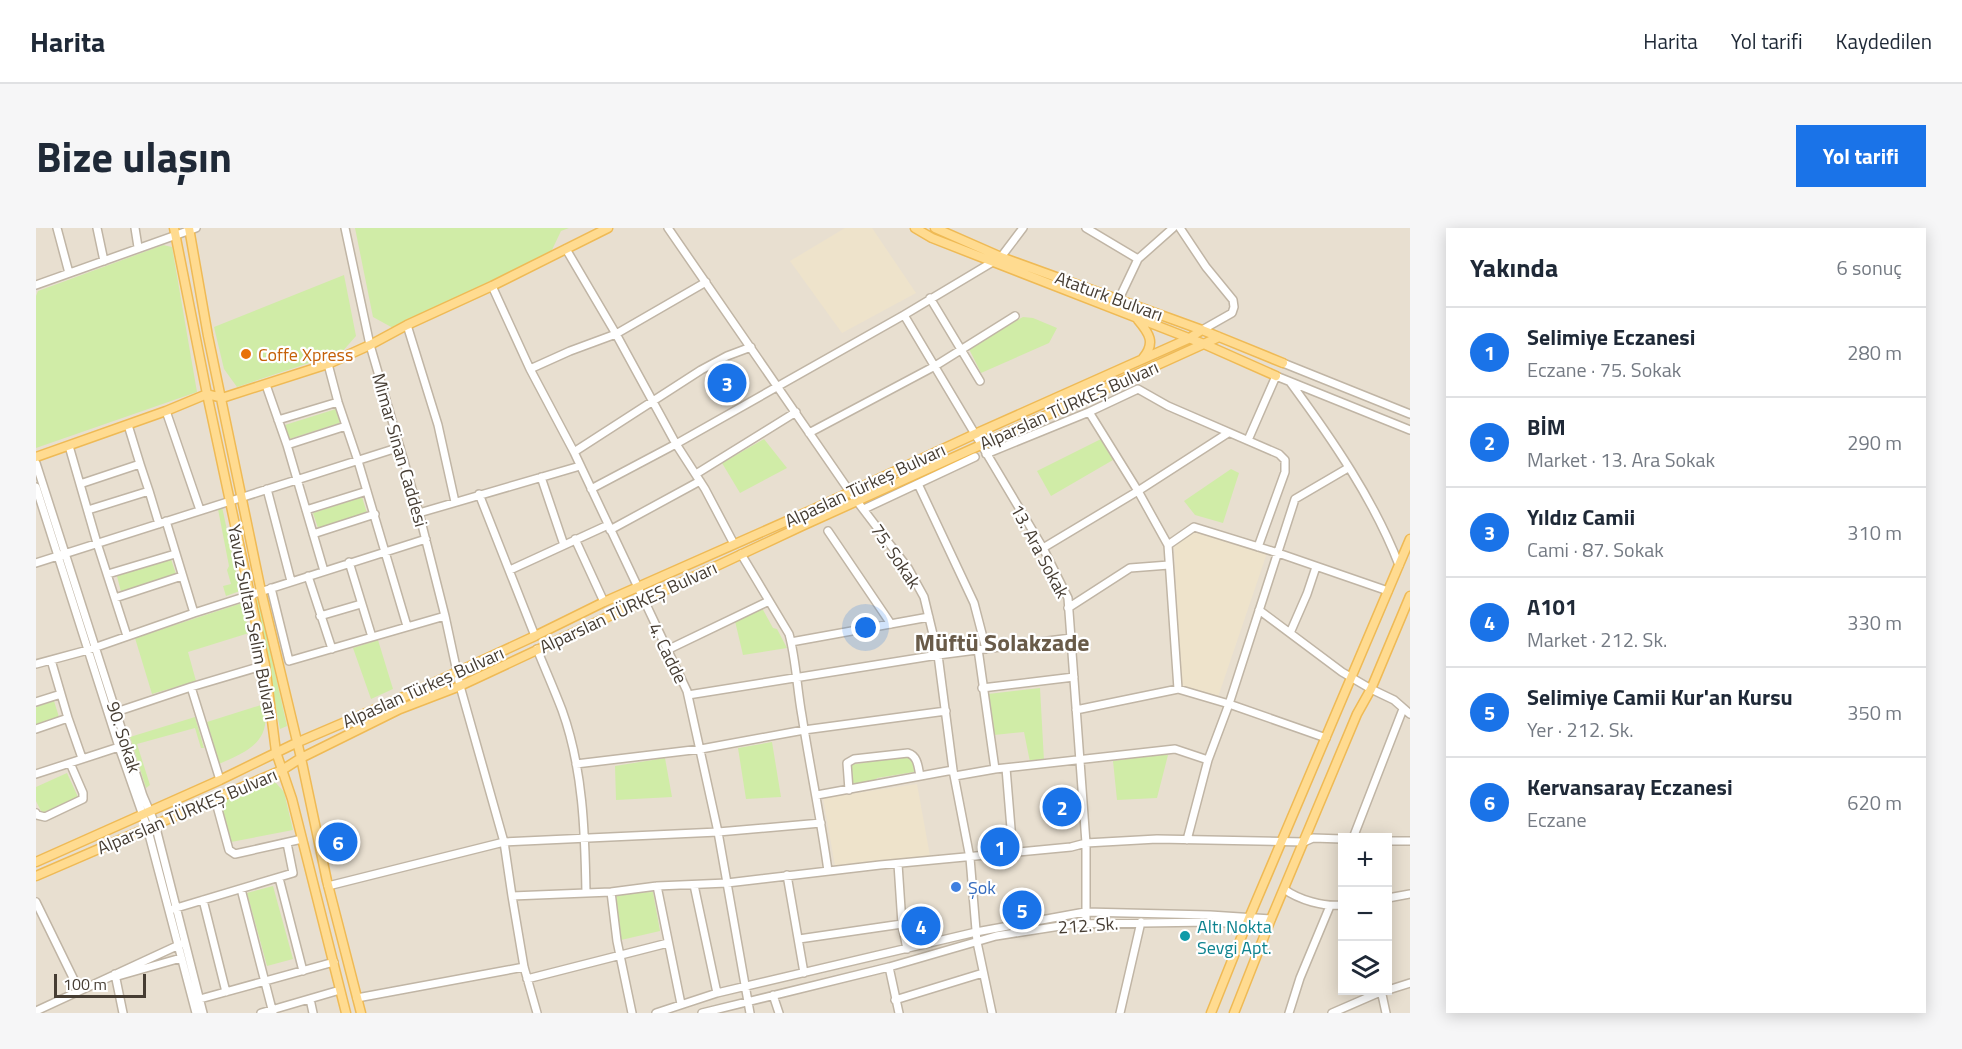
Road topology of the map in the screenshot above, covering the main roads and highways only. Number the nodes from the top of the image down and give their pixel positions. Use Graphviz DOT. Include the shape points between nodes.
graph roads {
  1 [pos="608,228"];
  2 [pos="915,228"];
  3 [pos="935,228"];
  4 [pos="191,229"];
  5 [pos="175,231"];
  6 [pos="1135,317"];
  7 [pos="1202,330"];
  8 [pos="1219,337"];
  9 [pos="1188,339"];
  10 [pos="1204,344"];
  11 [pos="1140,360"];
  12 [pos="1283,363"];
  13 [pos="1276,376"];
  14 [pos="207,394"];
  15 [pos="222,398"];
  16 [pos="36,457"];
  17 [pos="1410,538"];
  18 [pos="1410,596"];
  19 [pos="296,743"];
  20 [pos="276,752"];
  21 [pos="301,758"];
  22 [pos="282,770"];
  23 [pos="36,862"];
  24 [pos="36,876"];
  25 [pos="345,1013"];
  26 [pos="361,1013"];
  27 [pos="1211,1013"];
  28 [pos="1234,1013"];
  1 -- 15 [label="main road" via="328,364"];
  2 -- 6 [label="main road"];
  3 -- 7 [label="main road, Ataturk Bulvarı" via="1001,257"];
  4 -- 15 [label="main road, Yavuz Sultan Selim Bulvarı"];
  5 -- 14 [label="main road, Yavuz Sultan Selim Bulvarı"];
  6 -- 9 [label="main road"];
  6 -- 11 [label="main road" via="1149,332 1150,339 1147,353"];
  7 -- 8 [label="main road, Ataturk Bulvarı"];
  7 -- 9 [label="main road, Alpaslan Türkeş Bulvarı"];
  8 -- 10 [label="main road, Alparslan TÜRKEŞ Bulvarı"];
  8 -- 12 [label="main road, Ataturk Bulvarı"];
  9 -- 10 [label="main road"];
  9 -- 11 [label="main road, Alpaslan Türkeş Bulvarı"];
  10 -- 13 [label="main road"];
  10 -- 21 [label="main road, Alparslan TÜRKEŞ Bulvarı" via="460,686 400,709"];
  11 -- 19 [label="main road, Alpaslan Türkeş Bulvarı"];
  14 -- 15 [label="main road"];
  14 -- 16 [label="main road"];
  14 -- 20 [label="main road, Yavuz Sultan Selim Bulvarı" via="265,665"];
  15 -- 19 [label="main road, Yavuz Sultan Selim Bulvarı"];
  17 -- 27 [label="main road"];
  18 -- 28 [label="main road"];
  19 -- 20 [label="main road, Alpaslan Türkeş Bulvarı"];
  19 -- 21 [label="main road, Yavuz Sultan Selim Bulvarı"];
  20 -- 22 [label="main road, Yavuz Sultan Selim Bulvarı"];
  20 -- 23 [label="main road, Alpaslan Türkeş Bulvarı"];
  21 -- 22 [label="main road, Alparslan TÜRKEŞ Bulvarı"];
  21 -- 26 [label="main road, Yavuz Sultan Selim Bulvarı" via="328,886"];
  22 -- 24 [label="main road, Alparslan TÜRKEŞ Bulvarı"];
  22 -- 25 [label="main road, Yavuz Sultan Selim Bulvarı"];
}
